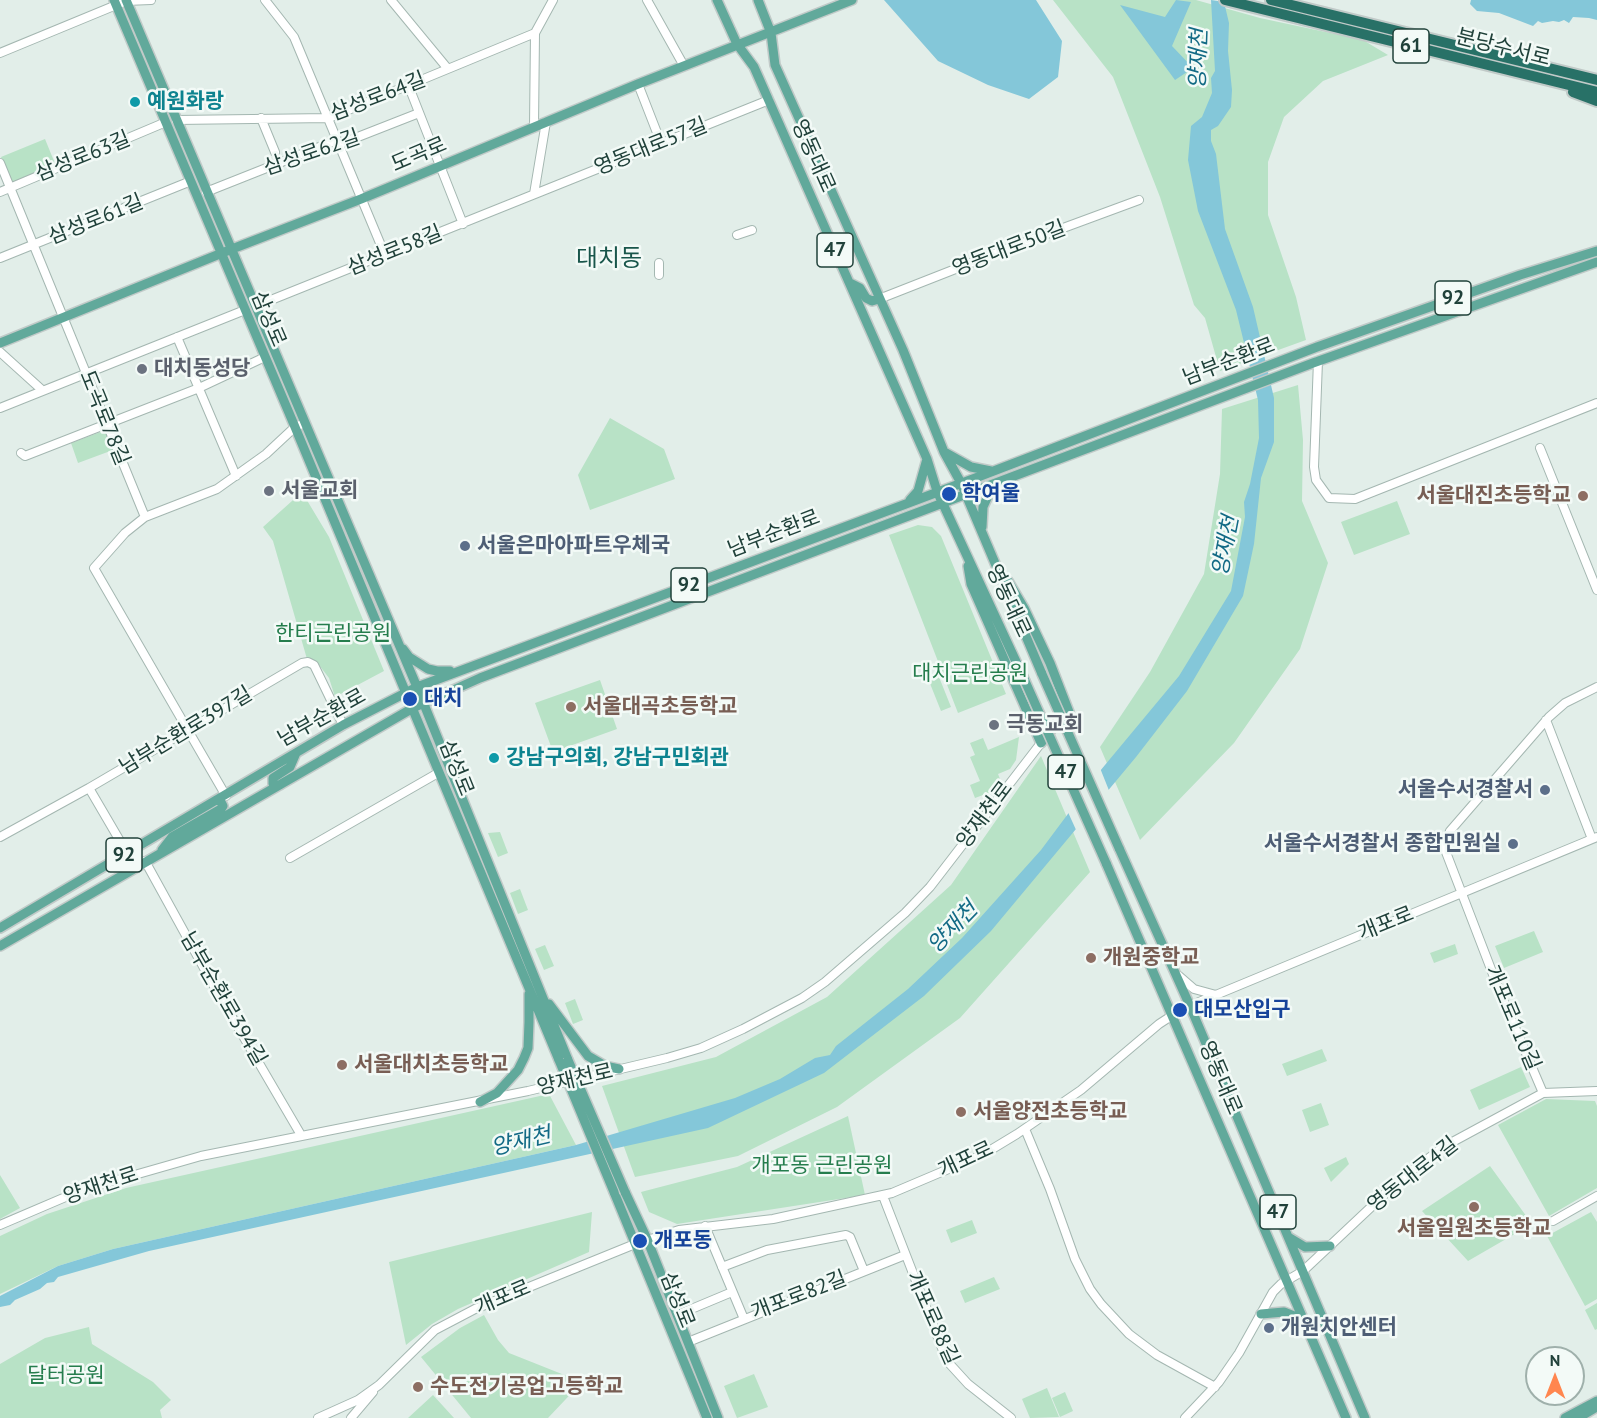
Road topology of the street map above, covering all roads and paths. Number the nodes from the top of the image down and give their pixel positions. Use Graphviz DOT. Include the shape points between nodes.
graph roads {
  1 [pos="151,0"];
  2 [pos="265,0"];
  3 [pos="391,0"];
  4 [pos="553,0"];
  5 [pos="647,0"];
  6 [pos="717,0"];
  7 [pos="758,0"];
  8 [pos="1225,0"];
  9 [pos="1271,0"];
  10 [pos="847,1"];
  11 [pos="127,4"];
  12 [pos="116,6"];
  13 [pos="535,33"];
  14 [pos="771,33"];
  15 [pos="737,44"];
  16 [pos="0,53"];
  17 [pos="684,66"];
  18 [pos="448,69"];
  19 [pos="1549,80"];
  20 [pos="1597,80"];
  21 [pos="638,84"];
  22 [pos="409,87"];
  23 [pos="1597,92"];
  24 [pos="769,100"];
  25 [pos="1597,101"];
  26 [pos="419,113"];
  27 [pos="261,118"];
  28 [pos="329,118"];
  29 [pos="171,121"];
  30 [pos="546,122"];
  31 [pos="534,126"];
  32 [pos="339,142"];
  33 [pos="661,143"];
  34 [pos="274,152"];
  35 [pos="0,163"];
  36 [pos="440,166"];
  37 [pos="191,181"];
  38 [pos="10,188"];
  39 [pos="0,192"];
  40 [pos="206,192"];
  41 [pos="534,194"];
  42 [pos="361,198"];
  43 [pos="1139,200"];
  44 [pos="463,224"];
  45 [pos="752,230"];
  46 [pos="737,235"];
  47 [pos="1597,244"];
  48 [pos="33,245"];
  49 [pos="232,249"];
  50 [pos="1597,251"];
  51 [pos="220,254"];
  52 [pos="385,255"];
  53 [pos="0,258"];
  54 [pos="1561,261"];
  55 [pos="1597,262"];
  56 [pos="659,263"];
  57 [pos="659,275"];
  58 [pos="850,283"];
  59 [pos="879,299"];
  60 [pos="256,306"];
  61 [pos="245,310"];
  62 [pos="63,318"];
  63 [pos="177,338"];
  64 [pos="0,344"];
  65 [pos="0,351"];
  66 [pos="265,357"];
  67 [pos="1316,362"];
  68 [pos="86,374"];
  69 [pos="199,388"];
  70 [pos="42,390"];
  71 [pos="1597,403"];
  72 [pos="0,408"];
  73 [pos="105,424"];
  74 [pos="300,425"];
  75 [pos="1540,448"];
  76 [pos="944,452"];
  77 [pos="21,453"];
  78 [pos="927,459"];
  79 [pos="993,471"];
  80 [pos="237,476"];
  81 [pos="961,483"];
  82 [pos="993,485"];
  83 [pos="937,491"];
  84 [pos="966,495"];
  85 [pos="908,502"];
  86 [pos="945,504"];
  87 [pos="145,518"];
  88 [pos="981,532"];
  89 [pos="990,550"];
  90 [pos="966,554"];
  91 [pos="1597,590"];
  92 [pos="392,630"];
  93 [pos="462,670"];
  94 [pos="417,687"];
  95 [pos="1597,687"];
  96 [pos="406,693"];
  97 [pos="423,704"];
  98 [pos="413,708"];
  99 [pos="1546,720"];
  100 [pos="343,725"];
  101 [pos="189,730"];
  102 [pos="1041,743"];
  103 [pos="296,753"];
  104 [pos="438,773"];
  105 [pos="280,785"];
  106 [pos="89,788"];
  107 [pos="221,798"];
  108 [pos="0,837"];
  109 [pos="1595,838"];
  110 [pos="161,852"];
  111 [pos="127,853"];
  112 [pos="290,858"];
  113 [pos="145,861"];
  114 [pos="1462,893"];
  115 [pos="0,928"];
  116 [pos="0,946"];
  117 [pos="1176,972"];
  118 [pos="533,987"];
  119 [pos="1216,995"];
  120 [pos="1190,1006"];
  121 [pos="1174,1015"];
  122 [pos="564,1060"];
  123 [pos="619,1069"];
  124 [pos="1597,1092"];
  125 [pos="1543,1093"];
  126 [pos="480,1102"];
  127 [pos="1025,1129"];
  128 [pos="302,1135"];
  129 [pos="883,1196"];
  130 [pos="1597,1196"];
  131 [pos="1553,1221"];
  132 [pos="0,1224"];
  133 [pos="705,1226"];
  134 [pos="1288,1236"];
  135 [pos="646,1239"];
  136 [pos="634,1244"];
  137 [pos="1330,1246"];
  138 [pos="905,1255"];
  139 [pos="722,1267"];
  140 [pos="864,1271"];
  141 [pos="1296,1276"];
  142 [pos="732,1292"];
  143 [pos="1261,1314"];
  144 [pos="676,1315"];
  145 [pos="744,1319"];
  146 [pos="1304,1320"];
  147 [pos="688,1342"];
  148 [pos="379,1385"];
  149 [pos="1215,1387"];
  150 [pos="1597,1401"];
  151 [pos="1597,1407"];
  152 [pos="318,1418"];
  153 [pos="351,1418"];
  154 [pos="706,1418"];
  155 [pos="718,1418"];
  156 [pos="1011,1418"];
  157 [pos="1185,1418"];
  158 [pos="1346,1418"];
  159 [pos="1365,1418"];
  160 [pos="1565,1418"];
  161 [pos="1578,1418"];
  1 -- 11 [label="street"];
  2 -- 28 [label="street" via="294,37"];
  3 -- 18 [label="street"];
  4 -- 13 [label="street"];
  5 -- 17 [label="street"];
  6 -- 15 [label="main road, 영동대로 / 47"];
  7 -- 14 [label="main road, 영동대로 / 47"];
  8 -- 19 [label="highway, 분당수서로 / 61"];
  9 -- 20 [label="highway, 분당수서로 / 61"];
  10 -- 14 [label="main road, 도곡로"];
  11 -- 12 [label="main road"];
  11 -- 29 [label="main road, 삼성로"];
  12 -- 16 [label="street"];
  12 -- 29 [label="main road, 삼성로"];
  13 -- 18 [label="street, 삼성로64길"];
  13 -- 31 [label="street"];
  14 -- 15 [label="main road, 도곡로"];
  14 -- 59 [label="main road, 영동대로 / 47" via="775,65"];
  15 -- 17 [label="main road, 도곡로"];
  15 -- 24 [label="main road, 영동대로 / 47" via="754,67"];
  17 -- 21 [label="main road, 도곡로"];
  18 -- 22 [label="street, 삼성로64길"];
  19 -- 23 [label="highway, 분당수서로 / 61"];
  19 -- 25 [label="highway"];
  21 -- 30 [label="main road, 도곡로"];
  21 -- 33 [label="street"];
  22 -- 26 [label="street"];
  22 -- 28 [label="street, 삼성로64길"];
  24 -- 33 [label="street, 영동대로57길"];
  24 -- 58 [label="main road, 영동대로 / 47"];
  26 -- 32 [label="street, 삼성로62길"];
  26 -- 36 [label="street"];
  27 -- 28 [label="street, 삼성로64길"];
  27 -- 29 [label="street, 삼성로64길"];
  27 -- 34 [label="street"];
  28 -- 32 [label="street"];
  29 -- 37 [label="main road, 삼성로"];
  29 -- 38 [label="street, 삼성로63길"];
  29 -- 40 [label="main road, 삼성로"];
  30 -- 31 [label="main road, 도곡로"];
  30 -- 41 [label="street"];
  31 -- 36 [label="main road, 도곡로"];
  32 -- 40 [label="street, 삼성로62길"];
  32 -- 42 [label="street"];
  33 -- 41 [label="street, 영동대로57길"];
  35 -- 38 [label="street, 도곡로78길"];
  36 -- 42 [label="main road, 도곡로"];
  36 -- 44 [label="street"];
  37 -- 48 [label="street, 삼성로61길"];
  37 -- 51 [label="main road, 삼성로"];
  38 -- 39 [label="street, 삼성로63길"];
  38 -- 48 [label="street, 도곡로78길"];
  40 -- 49 [label="main road, 삼성로"];
  41 -- 44 [label="street, 삼성로58길"];
  42 -- 49 [label="main road, 도곡로"];
  42 -- 52 [label="street"];
  43 -- 59 [label="street, 영동대로50길"];
  44 -- 52 [label="street, 삼성로58길"];
  45 -- 46 [label="street"];
  47 -- 54 [label="main road"];
  48 -- 53 [label="street, 삼성로61길"];
  48 -- 62 [label="street, 도곡로78길"];
  49 -- 51 [label="main road, 도곡로"];
  49 -- 60 [label="main road, 삼성로"];
  50 -- 54 [label="main road, 남부순환로 / 92"];
  51 -- 61 [label="main road, 삼성로"];
  51 -- 62 [label="main road, 도곡로"];
  52 -- 60 [label="street, 삼성로58길"];
  54 -- 79 [label="main road, 남부순환로 / 92" via="1310,349"];
  55 -- 67 [label="main road, 남부순환로 / 92"];
  56 -- 57 [label="street"];
  58 -- 59 [label="main road" via="872,301"];
  58 -- 78 [label="main road, 영동대로 / 47"];
  59 -- 76 [label="main road, 영동대로 / 47"];
  60 -- 74 [label="main road, 삼성로"];
  61 -- 63 [label="street"];
  61 -- 66 [label="main road, 삼성로"];
  62 -- 64 [label="main road, 도곡로"];
  62 -- 68 [label="street, 도곡로78길"];
  63 -- 68 [label="street"];
  63 -- 69 [label="street"];
  65 -- 70 [label="street"];
  66 -- 69 [label="street"];
  66 -- 74 [label="main road, 삼성로"];
  67 -- 71 [label="street" via="1314,467 1316,480 1329,498 1355,499"];
  67 -- 82 [label="main road, 남부순환로 / 92"];
  68 -- 70 [label="street"];
  68 -- 73 [label="street, 도곡로78길"];
  69 -- 73 [label="street"];
  69 -- 80 [label="street"];
  70 -- 72 [label="street"];
  73 -- 77 [label="street" via="26,456"];
  73 -- 87 [label="street, 도곡로78길"];
  74 -- 80 [label="street"];
  74 -- 92 [label="main road, 삼성로"];
  74 -- 96 [label="main road, 삼성로"];
  75 -- 91 [label="street"];
  76 -- 79 [label="main road" via="963,464"];
  76 -- 81 [label="main road, 영동대로 / 47"];
  78 -- 83 [label="main road, 영동대로 / 47"];
  78 -- 85 [label="main road" via="918,491"];
  79 -- 81 [label="main road, 남부순환로 / 92"];
  80 -- 87 [label="street" via="217,489"];
  81 -- 83 [label="main road, 남부순환로 / 92"];
  81 -- 84 [label="main road, 영동대로 / 47"];
  82 -- 84 [label="main road, 남부순환로 / 92"];
  82 -- 88 [label="main road" via="982,507"];
  83 -- 85 [label="main road, 남부순환로 / 92"];
  83 -- 86 [label="main road, 영동대로 / 47"];
  84 -- 86 [label="main road, 남부순환로 / 92"];
  84 -- 88 [label="main road, 영동대로 / 47"];
  85 -- 93 [label="main road, 남부순환로 / 92"];
  86 -- 90 [label="main road, 영동대로 / 47"];
  86 -- 97 [label="main road, 남부순환로 / 92" via="480,678"];
  87 -- 101 [label="street" via="125,533 94,568"];
  88 -- 89 [label="main road, 영동대로 / 47"];
  89 -- 102 [label="main road" via="1024,608 1069,712"];
  89 -- 117 [label="main road, 영동대로 / 47, bridge"];
  90 -- 102 [label="main road" via="971,584"];
  90 -- 121 [label="main road, 영동대로 / 47, bridge"];
  92 -- 93 [label="main road" via="409,657 428,669"];
  92 -- 94 [label="main road, 삼성로"];
  93 -- 94 [label="main road, 남부순환로 / 92"];
  94 -- 96 [label="main road, 남부순환로 / 92"];
  94 -- 97 [label="main road, 삼성로"];
  95 -- 99 [label="street, 개포로110길" via="1565,703"];
  96 -- 98 [label="main road, 삼성로"];
  96 -- 100 [label="main road, 남부순환로 / 92"];
  97 -- 98 [label="main road, 남부순환로 / 92"];
  97 -- 118 [label="main road, 삼성로"];
  98 -- 104 [label="main road, 삼성로"];
  98 -- 105 [label="main road, 남부순환로 / 92"];
  99 -- 109 [label="street, 개포로"];
  99 -- 114 [label="street, 개포로110길" via="1450,831 1444,847"];
  100 -- 101 [label="street, 남부순환로397길" via="314,665 308,662"];
  100 -- 103 [label="main road, 남부순환로 / 92"];
  101 -- 106 [label="street, 남부순환로397길"];
  101 -- 107 [label="street"];
  102 -- 123 [label="street, 양재천로" via="930,887 825,982 780,1011 701,1047"];
  103 -- 105 [label="main road" via="290,767 273,778 273,783"];
  103 -- 107 [label="main road, 남부순환로 / 92"];
  104 -- 112 [label="street"];
  104 -- 118 [label="main road, 삼성로"];
  105 -- 110 [label="main road, 남부순환로 / 92"];
  106 -- 108 [label="street, 남부순환로397길"];
  106 -- 111 [label="street"];
  107 -- 110 [label="main road" via="221,809 172,837"];
  107 -- 111 [label="main road, 남부순환로 / 92"];
  109 -- 114 [label="street, 개포로"];
  110 -- 113 [label="main road, 남부순환로 / 92"];
  111 -- 115 [label="main road, 남부순환로 / 92"];
  113 -- 116 [label="main road, 남부순환로 / 92"];
  113 -- 128 [label="street, 남부순환로394길"];
  114 -- 119 [label="street, 개포로"];
  114 -- 125 [label="street, 개포로110길"];
  117 -- 119 [label="street" via="1189,986"];
  117 -- 120 [label="main road, 영동대로 / 47"];
  118 -- 122 [label="main road, 삼성로"];
  118 -- 123 [label="main road" via="588,1056"];
  118 -- 126 [label="main road" via="524,1058 497,1093"];
  119 -- 120 [label="street, 개포로"];
  120 -- 121 [label="street, 개포로"];
  120 -- 134 [label="main road, 영동대로 / 47"];
  121 -- 127 [label="street, 개포로" via="1081,1090"];
  121 -- 141 [label="main road, 영동대로 / 47"];
  122 -- 135 [label="main road, 삼성로, bridge"];
  122 -- 136 [label="main road, 삼성로, bridge"];
  123 -- 126 [label="street, 양재천로"];
  124 -- 125 [label="street, 개포로110길"];
  125 -- 137 [label="street, 영동대로4길" via="1445,1146 1402,1178"];
  126 -- 128 [label="street, 양재천로"];
  127 -- 129 [label="street, 개포로" via="984,1154"];
  127 -- 149 [label="street" via="1075,1259 1101,1304 1129,1334 1157,1355"];
  128 -- 132 [label="street, 양재천로" via="128,1176 82,1190"];
  129 -- 133 [label="street, 개포로" via="773,1219"];
  129 -- 138 [label="street, 개포로88길"];
  130 -- 131 [label="street"];
  133 -- 135 [label="street, 개포로"];
  133 -- 139 [label="street, 개포로82길"];
  134 -- 137 [label="main road" via="1305,1248"];
  134 -- 141 [label="main road, 영동대로 / 47"];
  135 -- 136 [label="street, 개포로"];
  135 -- 144 [label="main road, 삼성로"];
  136 -- 148 [label="street, 개포로" via="450,1321 417,1346"];
  136 -- 154 [label="main road, 삼성로"];
  137 -- 141 [label="street, 영동대로4길"];
  138 -- 140 [label="street, 개포로82길"];
  138 -- 156 [label="street, 개포로88길" via="946,1361"];
  139 -- 140 [label="street, 개포로82길" via="767,1250 846,1235"];
  139 -- 142 [label="street, 개포로82길"];
  140 -- 145 [label="street, 개포로82길"];
  141 -- 143 [label="street, 영동대로4길" via="1274,1292"];
  141 -- 146 [label="main road, 영동대로 / 47"];
  141 -- 159 [label="main road, 영동대로 / 47"];
  142 -- 144 [label="street"];
  142 -- 145 [label="street, 개포로82길"];
  143 -- 146 [label="main road" via="1284,1312"];
  143 -- 149 [label="street, 영동대로4길"];
  144 -- 147 [label="main road, 삼성로"];
  145 -- 147 [label="street"];
  146 -- 158 [label="main road, 영동대로 / 47"];
  147 -- 155 [label="main road, 삼성로"];
  148 -- 152 [label="street, 개포로" via="358,1400"];
  148 -- 153 [label="street"];
  149 -- 157 [label="street, 영동대로4길"];
  150 -- 160 [label="main road"];
  151 -- 161 [label="main road"];
}
